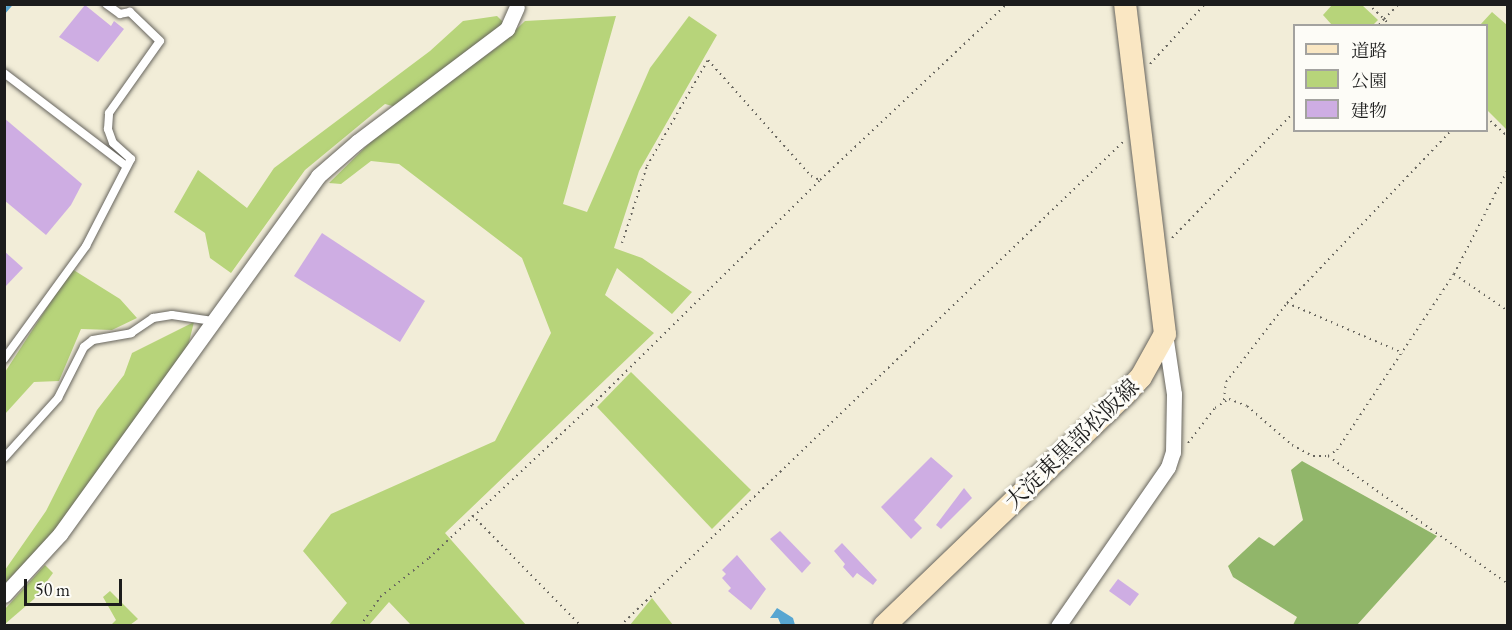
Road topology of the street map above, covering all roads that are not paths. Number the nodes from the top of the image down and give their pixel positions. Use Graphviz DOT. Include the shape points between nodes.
graph roads {
  1 [pos="106,4"];
  2 [pos="1125,4"];
  3 [pos="518,6"];
  4 [pos="4,73"];
  5 [pos="126,166"];
  6 [pos="215,321"];
  7 [pos="1165,334"];
  8 [pos="4,359"];
  9 [pos="4,458"];
  10 [pos="4,595"];
  11 [pos="884,626"];
  12 [pos="1058,626"];
  1 -- 5 [label="lane" via="120,14 130,12 160,41 109,113 108,129 113,143 131,159"];
  2 -- 7 [label="main road"];
  3 -- 6 [label="street" via="507,29 357,141 318,177"];
  4 -- 5 [label="lane"];
  5 -- 8 [label="lane" via="114,198 86,246"];
  6 -- 9 [label="lane" via="172,315 153,318 131,333 93,340 84,347 57,398"];
  6 -- 10 [label="street" via="60,534"];
  7 -- 11 [label="main road, 大淀東黒部松阪線" via="1141,377 1125,394"];
  7 -- 12 [label="street" via="1174,394 1173,452 1168,467"];
}
